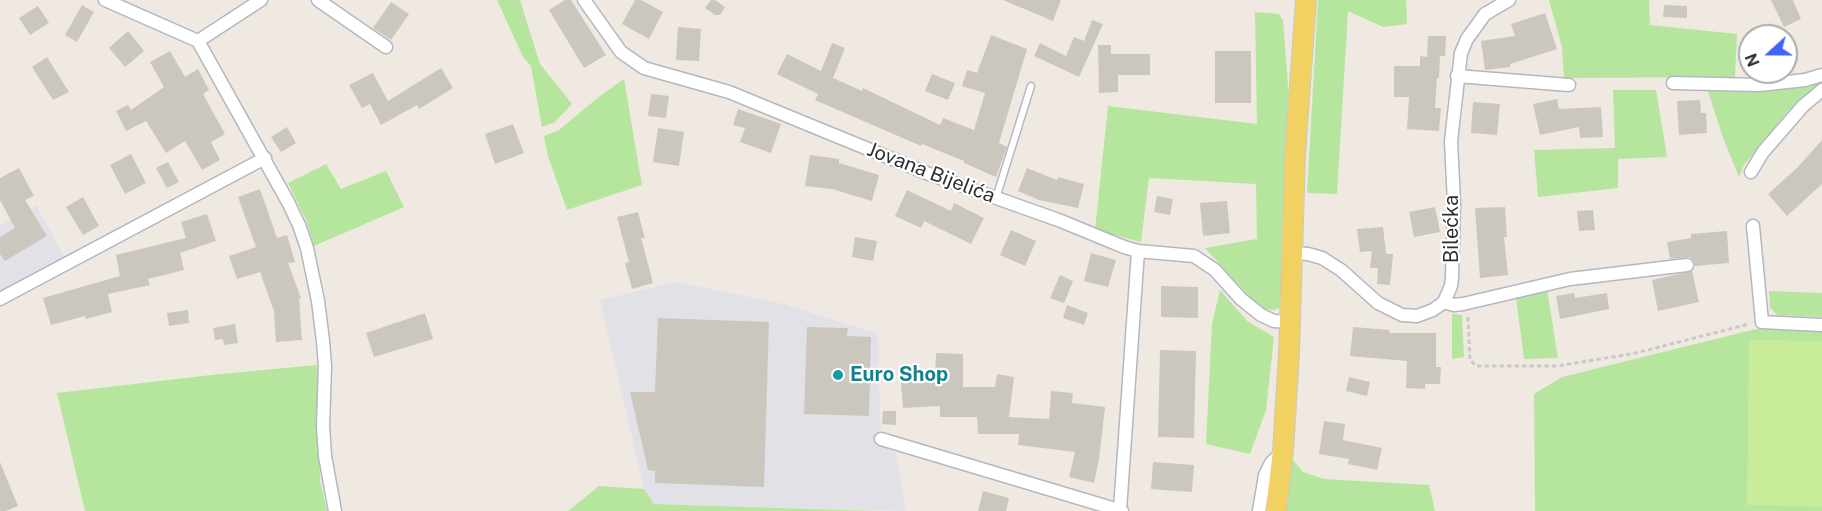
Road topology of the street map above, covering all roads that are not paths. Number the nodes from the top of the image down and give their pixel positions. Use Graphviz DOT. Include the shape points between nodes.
graph roads {
  1 [pos="105,0"];
  2 [pos="261,0"];
  3 [pos="318,0"];
  4 [pos="584,0"];
  5 [pos="1306,0"];
  6 [pos="1509,0"];
  7 [pos="198,41"];
  8 [pos="386,47"];
  9 [pos="1822,75"];
  10 [pos="1457,76"];
  11 [pos="1672,83"];
  12 [pos="1569,85"];
  13 [pos="1031,86"];
  14 [pos="1822,90"];
  15 [pos="265,158"];
  16 [pos="1751,172"];
  17 [pos="996,198"];
  18 [pos="1753,226"];
  19 [pos="1138,252"];
  20 [pos="1292,253"];
  21 [pos="1687,265"];
  22 [pos="0,299"];
  23 [pos="1444,302"];
  24 [pos="1290,322"];
  25 [pos="1822,325"];
  26 [pos="881,439"];
  27 [pos="1283,451"];
  28 [pos="335,511"];
  29 [pos="1121,511"];
  30 [pos="1259,511"];
  31 [pos="1276,511"];
  1 -- 7 [label="street"];
  2 -- 7 [label="street"];
  3 -- 8 [label="street"];
  4 -- 17 [label="street, Jovana Bijelića" via="621,52 644,68 729,92"];
  5 -- 20 [label="main road"];
  6 -- 10 [label="street, Bilećka" via="1485,14 1467,39"];
  7 -- 15 [label="street"];
  9 -- 11 [label="street" via="1759,85"];
  10 -- 12 [label="street"];
  10 -- 23 [label="street, Bilećka" via="1451,141 1452,278"];
  13 -- 17 [label="lane"];
  14 -- 16 [label="street" via="1763,152"];
  15 -- 22 [label="street"];
  15 -- 28 [label="street" via="299,225 318,301 325,366 322,426"];
  17 -- 19 [label="street, Jovana Bijelića"];
  18 -- 25 [label="street" via="1762,322"];
  19 -- 24 [label="street, Jovana Bijelića" via="1194,256 1215,270 1261,315"];
  19 -- 29 [label="street"];
  20 -- 23 [label="street" via="1322,258 1378,303 1402,315 1418,316"];
  20 -- 24 [label="main road"];
  21 -- 23 [label="street" via="1570,279 1463,304"];
  24 -- 27 [label="main road"];
  26 -- 29 [label="street"];
  27 -- 30 [label="street" via="1265,475"];
  27 -- 31 [label="main road"];
}
